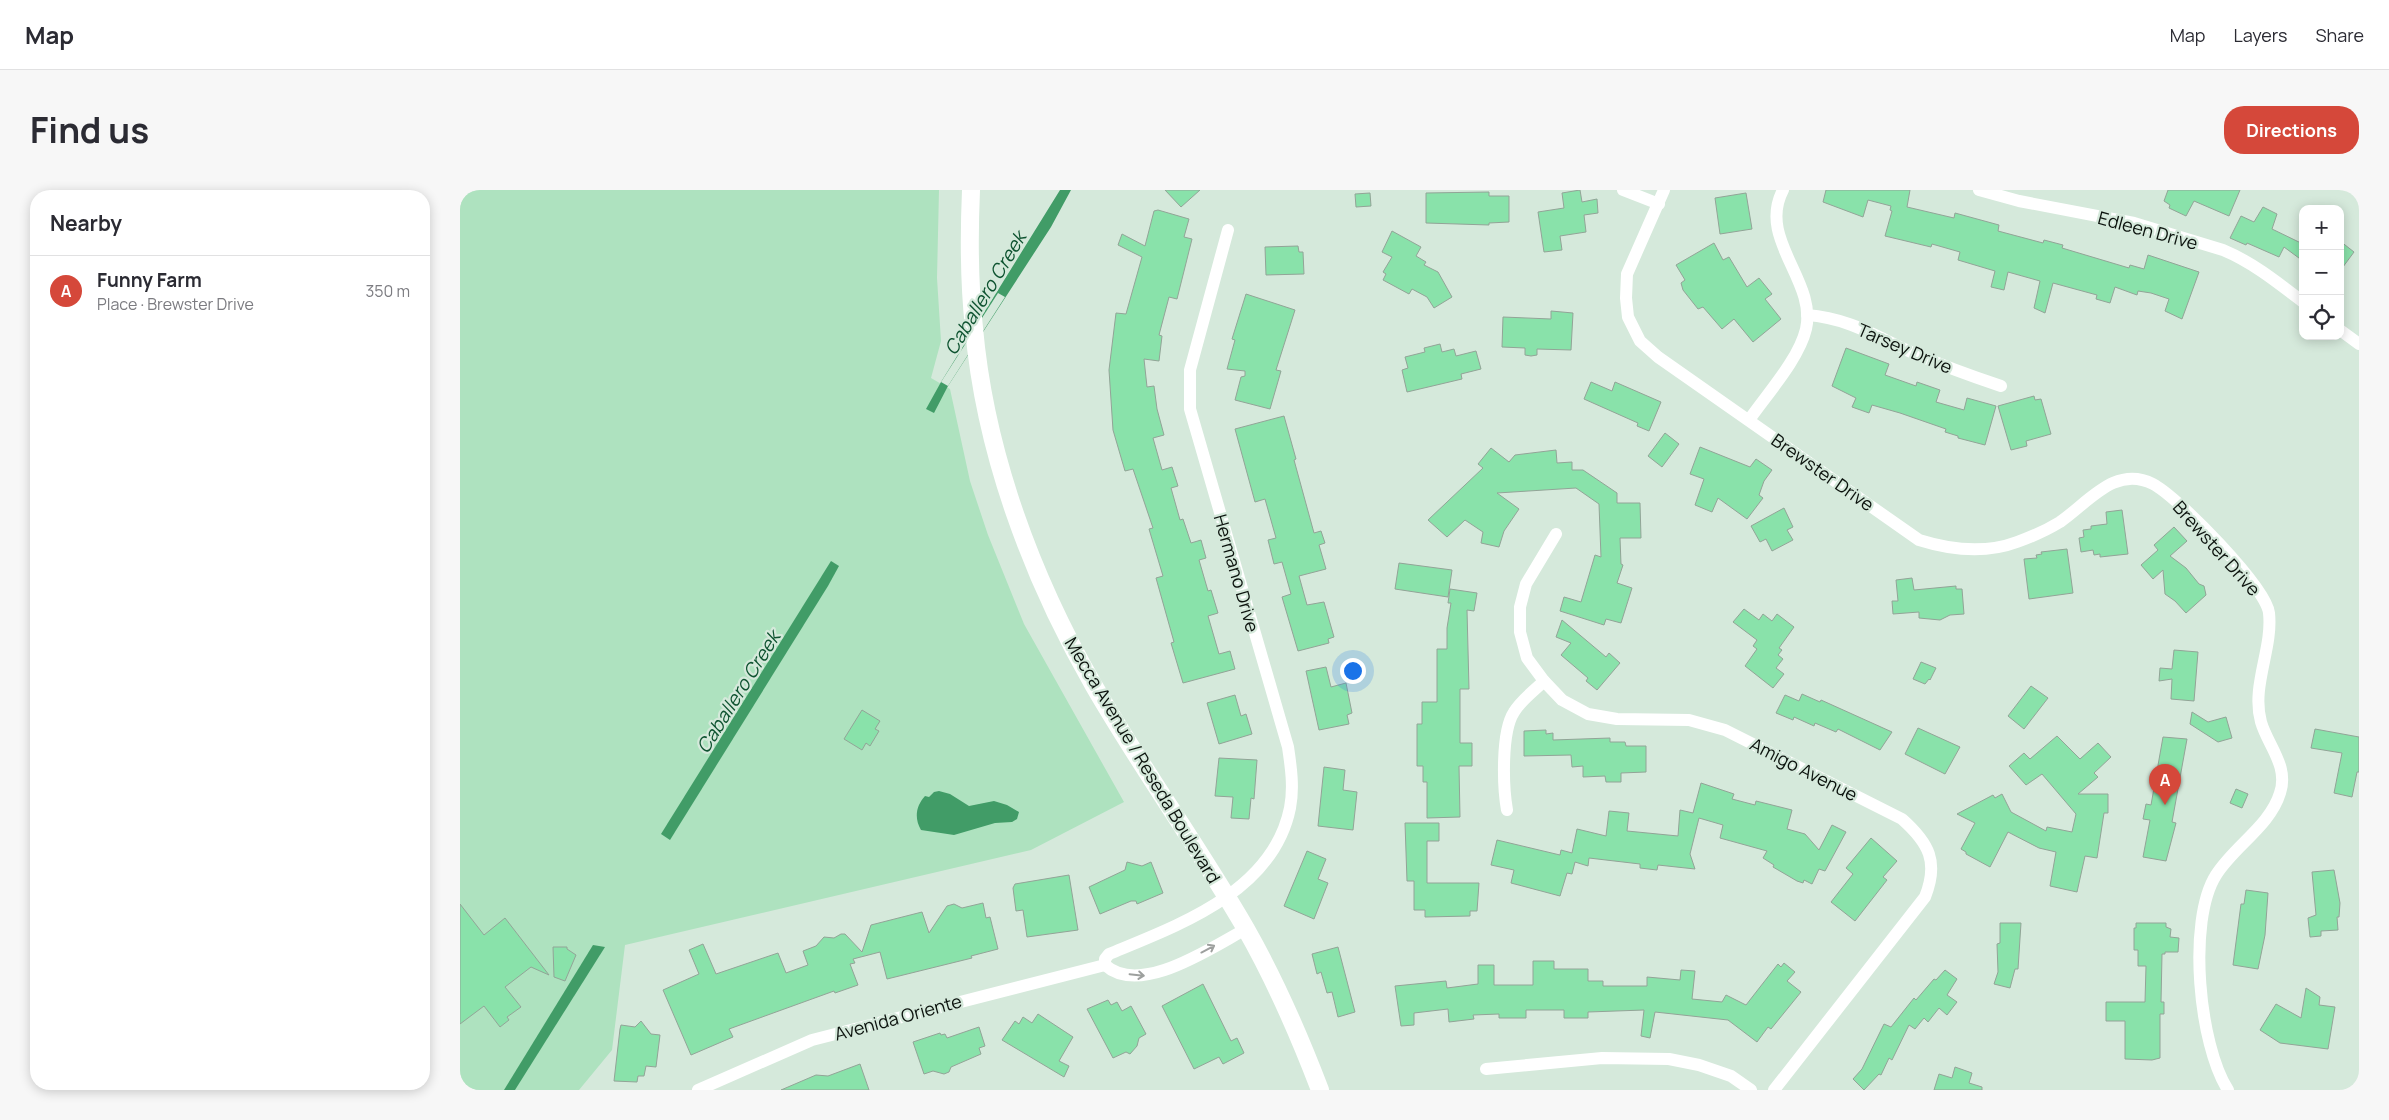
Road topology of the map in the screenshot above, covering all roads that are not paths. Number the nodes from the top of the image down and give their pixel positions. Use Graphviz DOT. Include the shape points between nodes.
graph roads {
  1 [pos="971,190"];
  2 [pos="1623,190"];
  3 [pos="1664,190"];
  4 [pos="1783,190"];
  5 [pos="1979,190"];
  6 [pos="1660,204"];
  7 [pos="1228,230"];
  8 [pos="2299,299"];
  9 [pos="1807,315"];
  10 [pos="2344,333"];
  11 [pos="2359,344"];
  12 [pos="2001,386"];
  13 [pos="1749,420"];
  14 [pos="1556,534"];
  15 [pos="1544,682"];
  16 [pos="1507,810"];
  17 [pos="1226,897"];
  18 [pos="1246,929"];
  19 [pos="1104,966"];
  20 [pos="1486,1069"];
  21 [pos="698,1090"];
  22 [pos="1320,1090"];
  23 [pos="1751,1090"];
  24 [pos="1774,1090"];
  25 [pos="2228,1090"];
  1 -- 17 [label="main road, Mecca Avenue / Reseda Boulevard" via="970,273 975,336 989,420 1018,522 1063,627 1094,686"];
  2 -- 6 [label="street"];
  3 -- 6 [label="street, Brewster Drive"];
  4 -- 9 [label="street" via="1779,197 1777,221 1781,244 1805,300"];
  5 -- 8 [label="street, Edleen Drive" via="2134,223 2223,250 2269,276"];
  6 -- 13 [label="street, Brewster Drive" via="1627,274 1628,318 1640,341 1658,357"];
  7 -- 17 [label="street, Hermano Drive" via="1190,370 1190,409 1288,747 1292,781 1290,808 1279,840 1263,866"];
  9 -- 12 [label="street, Tarsey Drive" via="1831,317 1942,365"];
  9 -- 13 [label="street" via="1806,330 1797,351"];
  10 -- 11 [label="street"];
  13 -- 25 [label="street, Brewster Drive" via="1920,540 1944,548 1969,551 2015,543 2058,523 2118,479 2138,477 2156,485 2174,499 2208,532 2263,597 2269,612 2268,644 2259,696 2261,721 2282,772 2280,792 2272,809 2216,873 2200,917 2198,943 2200,984 2210,1043"];
  14 -- 15 [label="street, Amigo Avenue" via="1526,584 1520,607 1520,632 1527,658"];
  15 -- 16 [label="street" via="1514,711 1508,724 1504,796"];
  15 -- 24 [label="street, Amigo Avenue" via="1562,700 1588,714 1689,720 1725,730 1902,819 1918,833 1928,851 1932,869 1925,897"];
  17 -- 18 [label="main road, Mecca Avenue / Reseda Boulevard"];
  17 -- 19 [label="street" via="1162,932 1109,954"];
  19 -- 18 [label="street, one-way" via="1112,971 1150,976"];
  18 -- 22 [label="main road, Mecca Avenue / Reseda Boulevard" via="1293,1023"];
  19 -- 21 [label="street, Avenida Oriente" via="812,1040"];
  20 -- 23 [label="street" via="1602,1058 1669,1059 1731,1076"];
}
